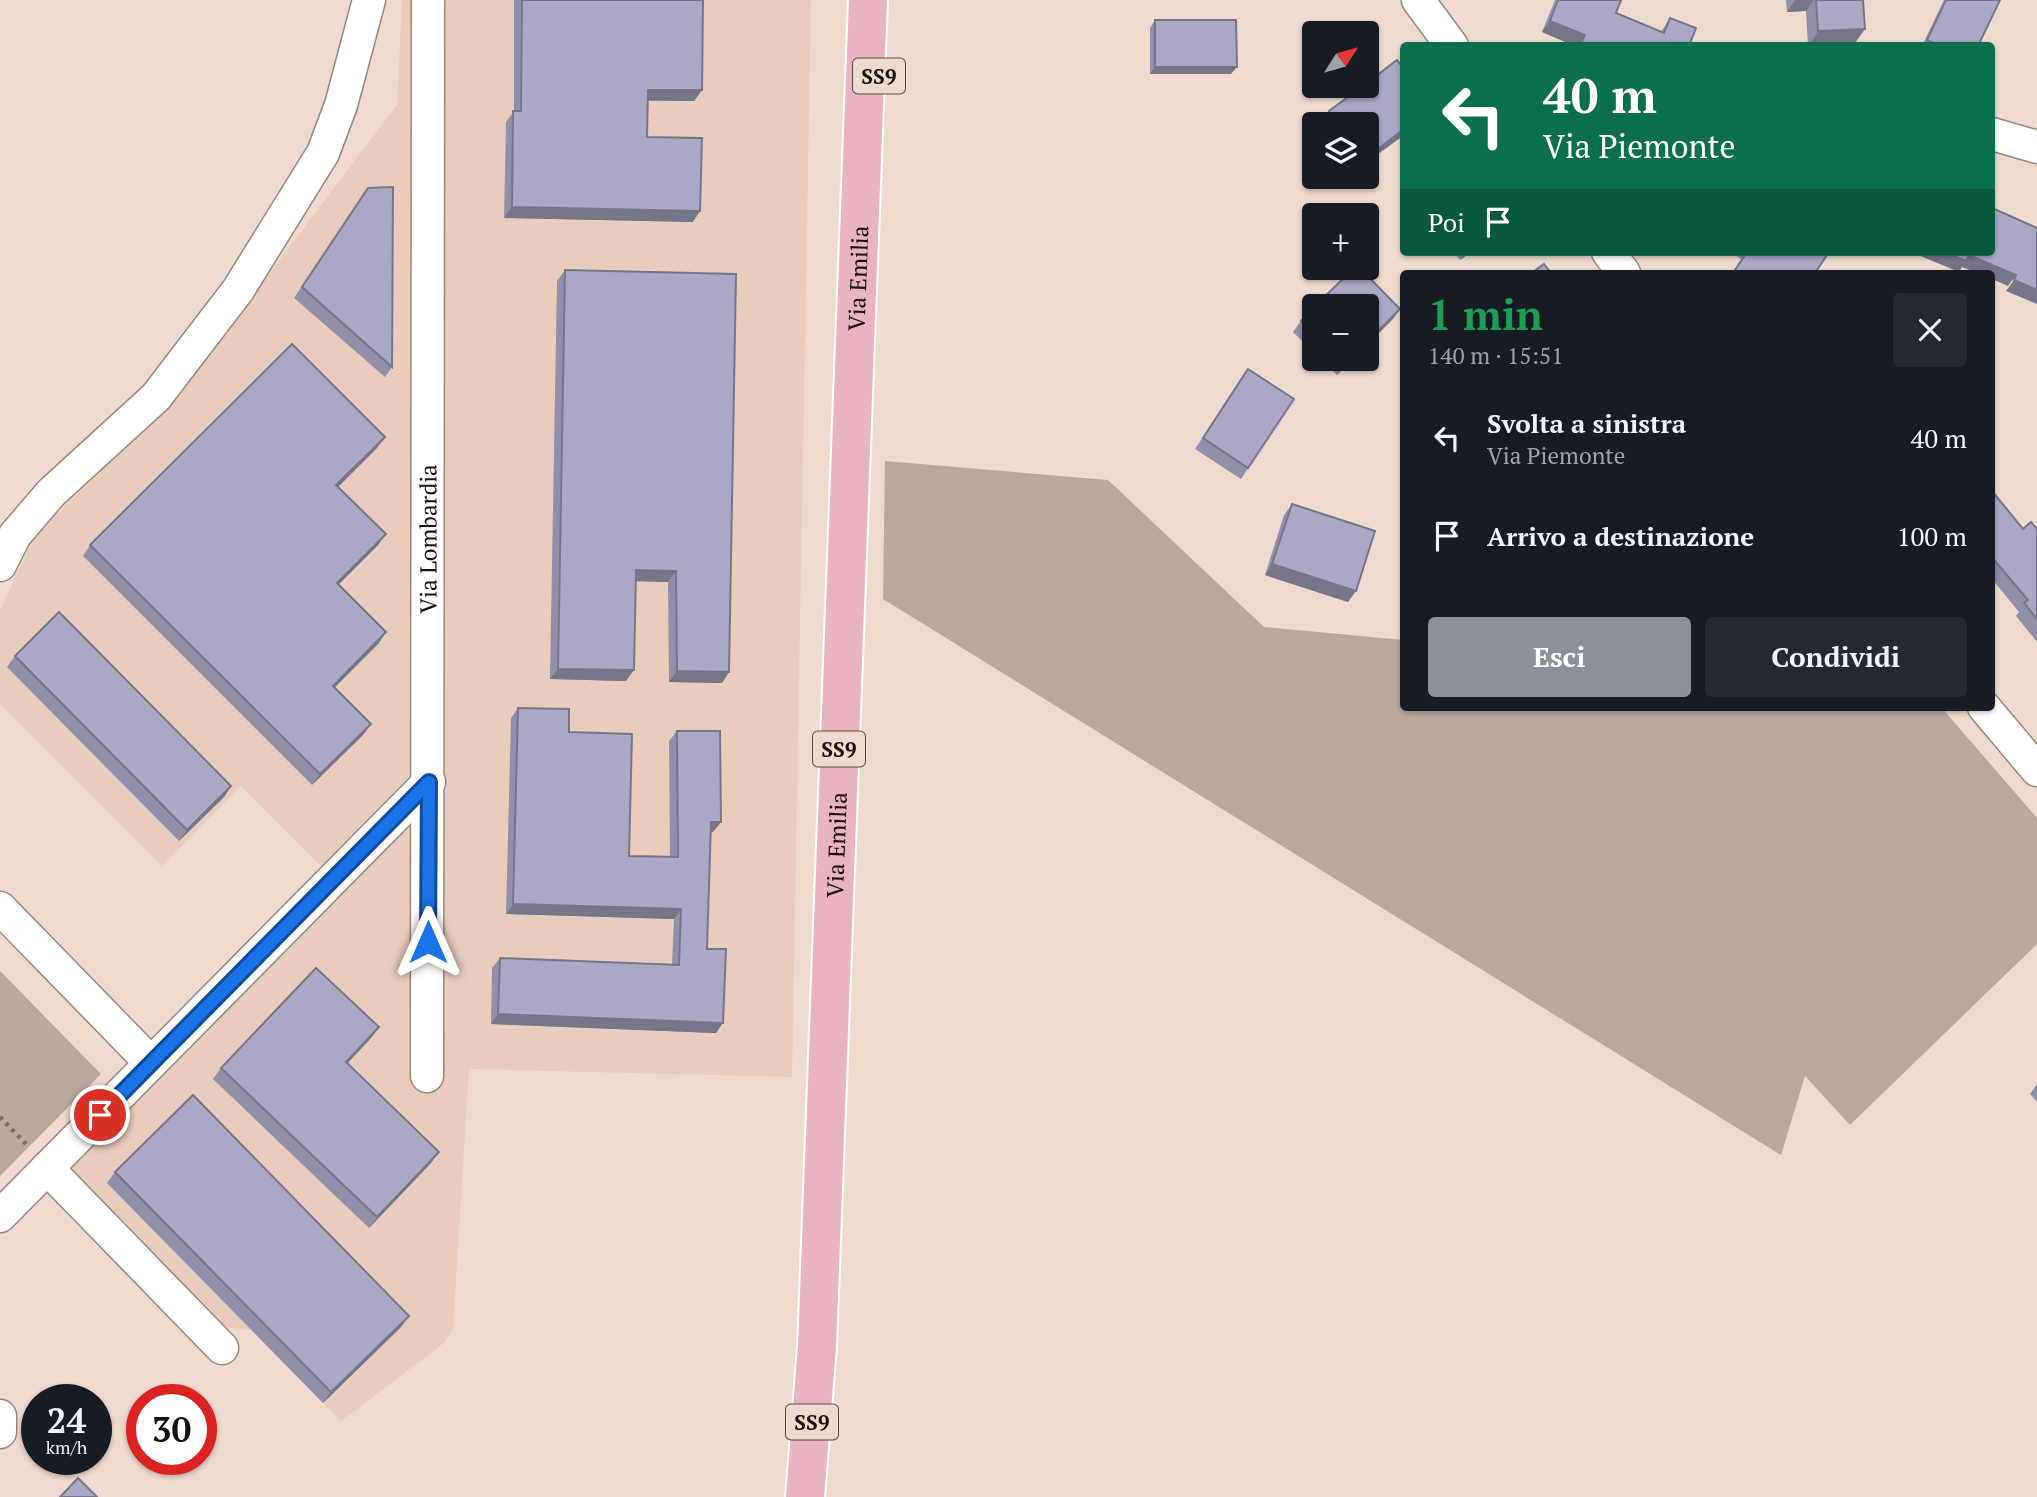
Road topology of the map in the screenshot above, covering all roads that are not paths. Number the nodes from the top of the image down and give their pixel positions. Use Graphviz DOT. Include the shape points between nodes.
graph roads {
  1 [pos="369,0"];
  2 [pos="428,0"];
  3 [pos="868,0"];
  4 [pos="895,0"];
  5 [pos="1418,0"];
  6 [pos="1449,42"];
  7 [pos="1995,135"];
  8 [pos="2037,147"];
  9 [pos="863,151"];
  10 [pos="1611,256"];
  11 [pos="1622,270"];
  12 [pos="0,565"];
  13 [pos="1986,711"];
  14 [pos="2037,770"];
  15 [pos="429,782"];
  16 [pos="0,908"];
  17 [pos="151,1063"];
  18 [pos="428,1076"];
  19 [pos="48,1167"];
  20 [pos="0,1216"];
  21 [pos="222,1348"];
  22 [pos="0,1416"];
  23 [pos="0,1432"];
  24 [pos="805,1497"];
  1 -- 12 [label="street" via="323,153 238,290 156,397 51,493 15,535"];
  2 -- 15 [label="street, Via Lombardia"];
  3 -- 9 [label="main road, Via Emilia / SS9"];
  4 -- 9 [label="main road, Via Emilia / SS9"];
  5 -- 6 [label="street"];
  7 -- 8 [label="street"];
  9 -- 24 [label="main road, Via Emilia / SS9" via="817,1347"];
  10 -- 11 [label="street"];
  13 -- 14 [label="street"];
  15 -- 17 [label="street"];
  15 -- 18 [label="street, Via Lombardia"];
  16 -- 17 [label="street"];
  17 -- 19 [label="street"];
  19 -- 20 [label="street"];
  19 -- 21 [label="street"];
  22 -- 23 [label="street"];
}
